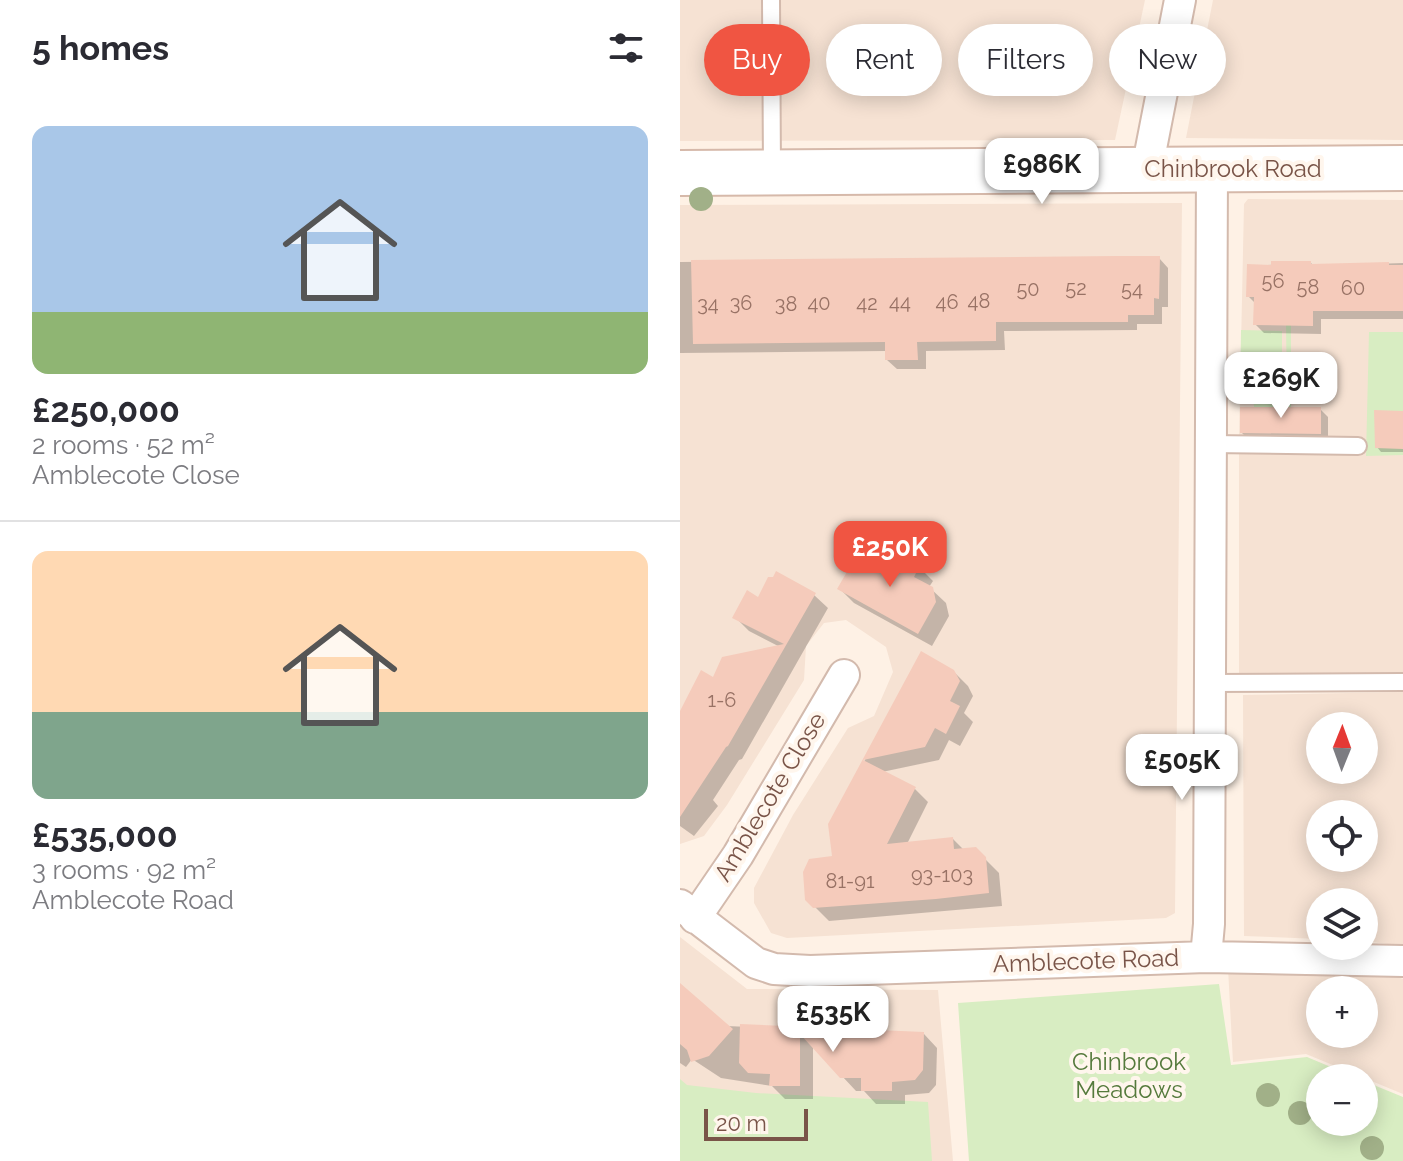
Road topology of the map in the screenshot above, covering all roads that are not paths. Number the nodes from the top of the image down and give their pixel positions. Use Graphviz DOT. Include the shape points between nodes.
graph roads {
  1 [pos="771,0"];
  2 [pos="1180,0"];
  3 [pos="1403,168"];
  4 [pos="1147,169"];
  5 [pos="1212,170"];
  6 [pos="680,173"];
  7 [pos="772,173"];
  8 [pos="1211,444"];
  9 [pos="1358,446"];
  10 [pos="844,675"];
  11 [pos="1402,682"];
  12 [pos="1210,683"];
  13 [pos="687,912"];
  14 [pos="1206,957"];
  15 [pos="1403,961"];
  1 -- 7 [label="lane"];
  2 -- 4 [label="street"];
  3 -- 5 [label="main road, Chinbrook Road"];
  4 -- 5 [label="main road, Chinbrook Road"];
  4 -- 7 [label="main road, Chinbrook Road"];
  5 -- 8 [label="street, Amblecote Road"];
  6 -- 7 [label="main road, Chinbrook Road"];
  8 -- 9 [label="lane"];
  8 -- 12 [label="street, Amblecote Road"];
  10 -- 13 [label="street, Amblecote Close" via="738,855"];
  11 -- 12 [label="lane"];
  12 -- 14 [label="street, Amblecote Road"];
  13 -- 14 [label="street, Amblecote Road" via="756,963 789,970"];
  14 -- 15 [label="street"];
}
